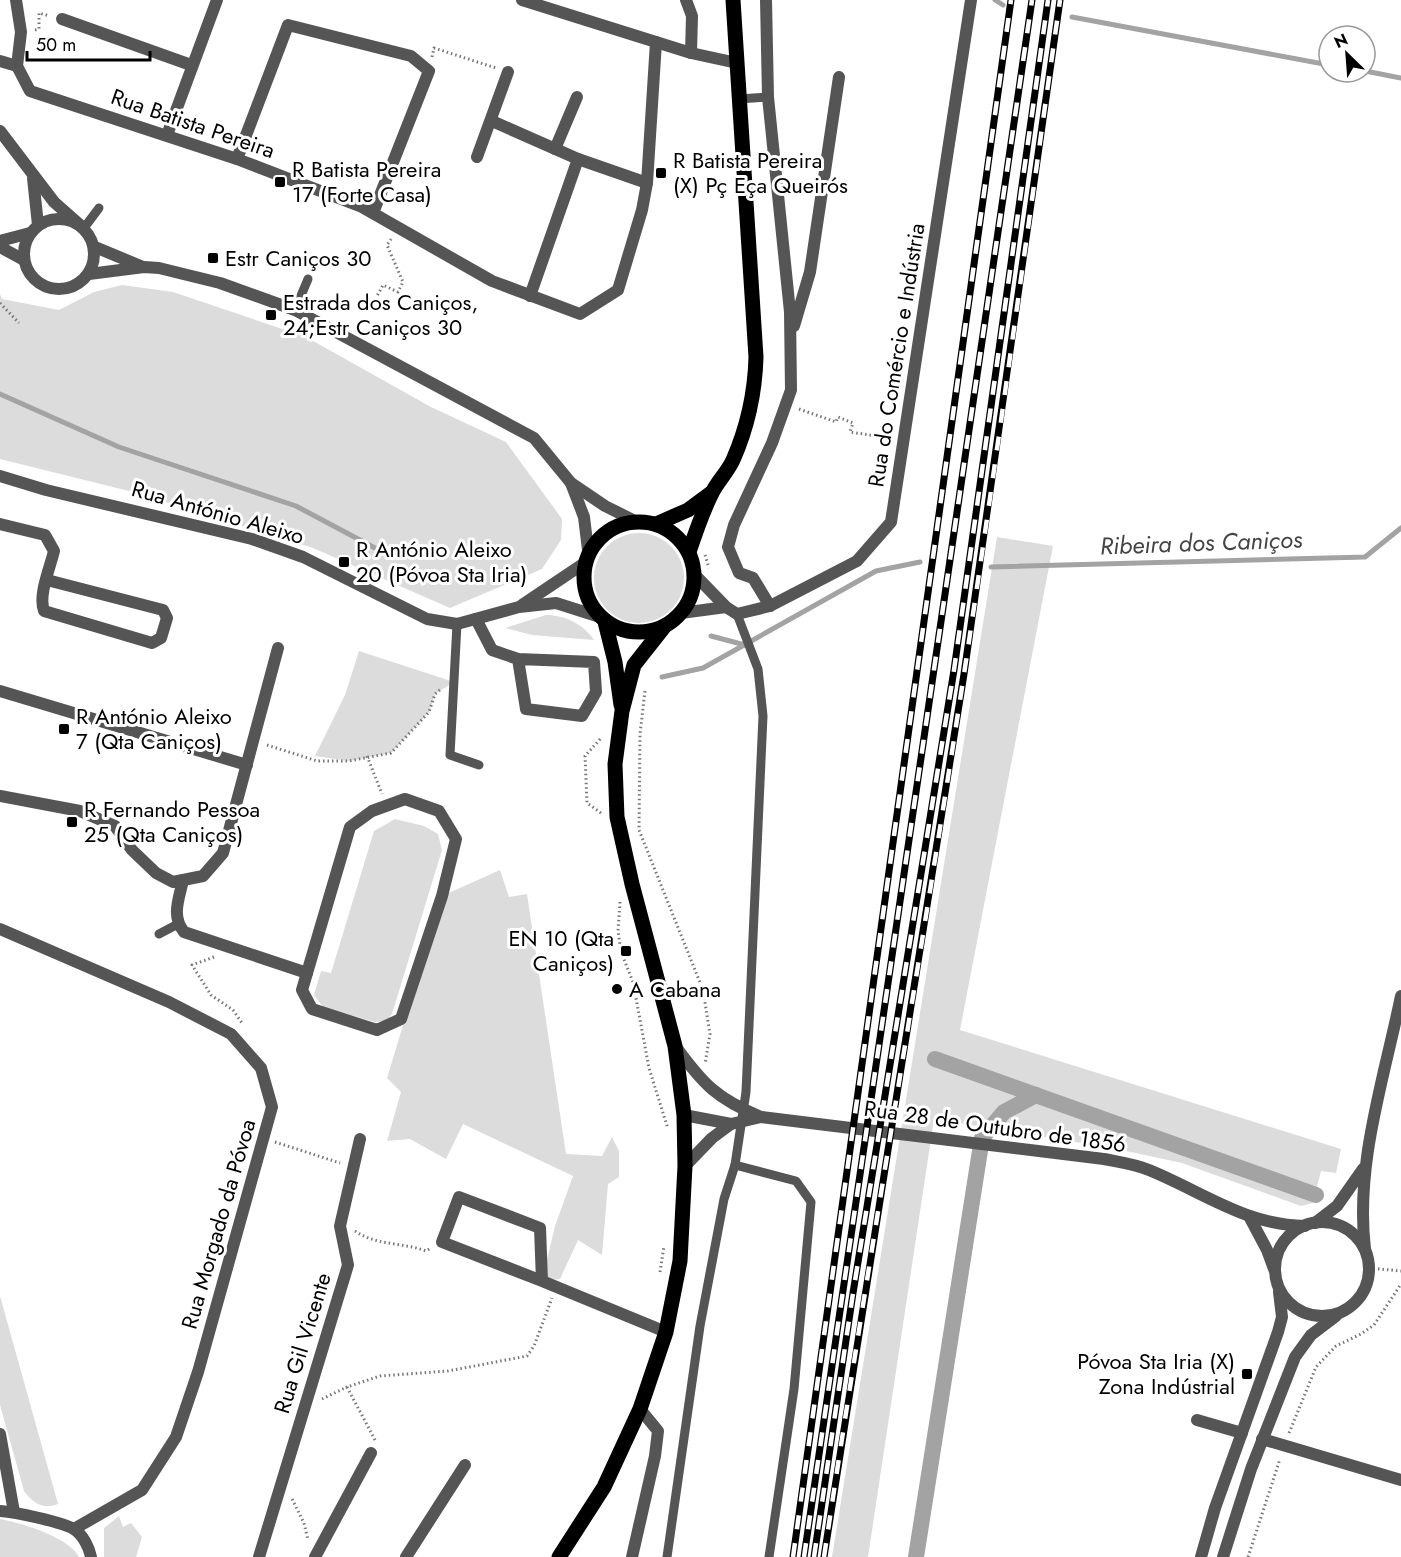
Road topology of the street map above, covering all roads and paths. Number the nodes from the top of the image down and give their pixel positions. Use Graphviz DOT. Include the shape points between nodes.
graph roads {
  1 [pos="16,0"];
  2 [pos="217,0"];
  3 [pos="522,0"];
  4 [pos="686,0"];
  5 [pos="733,0"];
  6 [pos="766,0"];
  7 [pos="971,0"];
  8 [pos="47,15"];
  9 [pos="62,19"];
  10 [pos="21,32"];
  11 [pos="657,42"];
  12 [pos="691,53"];
  13 [pos="0,61"];
  14 [pos="737,63"];
  15 [pos="191,65"];
  16 [pos="17,66"];
  17 [pos="429,71"];
  18 [pos="508,72"];
  19 [pos="839,77"];
  20 [pos="576,97"];
  21 [pos="768,97"];
  22 [pos="739,99"];
  23 [pos="492,121"];
  24 [pos="0,131"];
  25 [pos="167,135"];
  26 [pos="555,149"];
  27 [pos="477,157"];
  28 [pos="237,159"];
  29 [pos="578,159"];
  30 [pos="33,177"];
  31 [pos="647,183"];
  32 [pos="99,208"];
  33 [pos="373,213"];
  34 [pos="82,226"];
  35 [pos="34,229"];
  36 [pos="0,241"];
  37 [pos="387,245"];
  38 [pos="0,247"];
  39 [pos="94,248"];
  40 [pos="24,260"];
  41 [pos="144,267"];
  42 [pos="89,274"];
  43 [pos="308,279"];
  44 [pos="530,296"];
  45 [pos="0,303"];
  46 [pos="295,310"];
  47 [pos="369,311"];
  48 [pos="19,323"];
  49 [pos="790,339"];
  50 [pos="786,403"];
  51 [pos="875,436"];
  52 [pos="0,476"];
  53 [pos="571,483"];
  54 [pos="713,491"];
  55 [pos="635,521"];
  56 [pos="0,524"];
  57 [pos="656,524"];
  58 [pos="705,548"];
  59 [pos="689,552"];
  60 [pos="587,556"];
  61 [pos="694,574"];
  62 [pos="47,580"];
  63 [pos="707,586"];
  64 [pos="770,606"];
  65 [pos="519,607"];
  66 [pos="731,610"];
  67 [pos="681,614"];
  68 [pos="476,619"];
  69 [pos="603,620"];
  70 [pos="457,624"];
  71 [pos="664,627"];
  72 [pos="278,648"];
  73 [pos="518,659"];
  74 [pos="447,684"];
  75 [pos="646,684"];
  76 [pos="0,691"];
  77 [pos="622,711"];
  78 [pos="254,740"];
  79 [pos="367,756"];
  80 [pos="247,765"];
  81 [pos="479,765"];
  82 [pos="0,796"];
  83 [pos="386,804"];
  84 [pos="183,880"];
  85 [pos="178,924"];
  86 [pos="0,929"];
  87 [pos="159,934"];
  88 [pos="229,947"];
  89 [pos="307,973"];
  90 [pos="703,990"];
  91 [pos="1401,996"];
  92 [pos="243,1026"];
  93 [pos="675,1046"];
  94 [pos="658,1098"];
  95 [pos="684,1114"];
  96 [pos="760,1117"];
  97 [pos="731,1124"];
  98 [pos="670,1135"];
  99 [pos="263,1138"];
  100 [pos="360,1139"];
  101 [pos="735,1165"];
  102 [pos="1366,1165"];
  103 [pos="685,1166"];
  104 [pos="353,1167"];
  105 [pos="1250,1218"];
  106 [pos="1310,1224"];
  107 [pos="340,1226"];
  108 [pos="665,1235"];
  109 [pos="442,1242"];
  110 [pos="1366,1252"];
  111 [pos="1369,1268"];
  112 [pos="1401,1271"];
  113 [pos="1276,1277"];
  114 [pos="542,1281"];
  115 [pos="659,1281"];
  116 [pos="1401,1284"];
  117 [pos="557,1287"];
  118 [pos="1349,1308"];
  119 [pos="666,1332"];
  120 [pos="347,1387"];
  121 [pos="306,1405"];
  122 [pos="640,1409"];
  123 [pos="1197,1420"];
  124 [pos="1242,1433"];
  125 [pos="0,1434"];
  126 [pos="1262,1439"];
  127 [pos="1285,1445"];
  128 [pos="371,1453"];
  129 [pos="465,1465"];
  130 [pos="1401,1480"];
  131 [pos="283,1482"];
  132 [pos="0,1511"];
  133 [pos="14,1512"];
  134 [pos="74,1529"];
  135 [pos="313,1553"];
  136 [pos="91,1557"];
  137 [pos="260,1557"];
  138 [pos="406,1557"];
  139 [pos="559,1557"];
  140 [pos="632,1557"];
  141 [pos="667,1557"];
  142 [pos="769,1557"];
  143 [pos="1201,1557"];
  144 [pos="1223,1557"];
  145 [pos="1248,1557"];
  1 -- 10 [label="street"];
  2 -- 15 [label="street"];
  3 -- 11 [label="street"];
  4 -- 12 [label="street" via="692,16"];
  5 -- 14 [label="main road"];
  6 -- 21 [label="street"];
  7 -- 64 [label="street, Rua do Comércio e Indústria" via="891,522 857,561"];
  8 -- 10 [label="path" via="39,13 39,29"];
  9 -- 15 [label="street"];
  10 -- 16 [label="street"];
  11 -- 12 [label="street"];
  11 -- 31 [label="street, Rua Batista Pereira"];
  12 -- 14 [label="street"];
  13 -- 16 [label="street"];
  14 -- 22 [label="main road"];
  15 -- 25 [label="street"];
  16 -- 25 [label="street, Rua Batista Pereira" via="30,91"];
  17 -- 18 [label="path" via="434,48"];
  17 -- 28 [label="street" via="411,56 288,25"];
  17 -- 33 [label="street"];
  18 -- 23 [label="street"];
  19 -- 49 [label="street" via="810,272"];
  20 -- 26 [label="street"];
  21 -- 22 [label="lane"];
  21 -- 49 [label="street"];
  22 -- 54 [label="main road" via="756,386 742,439"];
  23 -- 26 [label="street"];
  23 -- 27 [label="street"];
  24 -- 30 [label="street"];
  25 -- 28 [label="street, Rua Batista Pereira"];
  26 -- 29 [label="street"];
  28 -- 33 [label="street, Rua Batista Pereira"];
  29 -- 31 [label="street"];
  29 -- 44 [label="street"];
  30 -- 34 [label="street"];
  30 -- 35 [label="street"];
  31 -- 44 [label="street, Rua Batista Pereira" via="618,290 580,314"];
  32 -- 34 [label="lane"];
  33 -- 44 [label="street, Rua Batista Pereira" via="492,281"];
  34 -- 35 [label="street" via="59,218"];
  34 -- 39 [label="street"];
  35 -- 36 [label="street"];
  35 -- 40 [label="street" via="26,242"];
  37 -- 47 [label="path" via="403,282 398,292 383,285"];
  38 -- 40 [label="street"];
  39 -- 41 [label="street"];
  39 -- 42 [label="street"];
  40 -- 42 [label="street" via="36,281 46,287 70,288"];
  41 -- 42 [label="street"];
  41 -- 46 [label="street" via="220,283"];
  43 -- 46 [label="lane"];
  45 -- 48 [label="path"];
  46 -- 53 [label="street" via="534,438"];
  49 -- 50 [label="street" via="791,390"];
  50 -- 51 [label="path" via="836,422 838,417 853,423 850,432"];
  50 -- 64 [label="street" via="772,443 736,516 728,547 739,573 753,578"];
  52 -- 70 [label="street, Rua António Aleixo" via="252,539 303,557 427,619"];
  53 -- 55 [label="street"];
  53 -- 60 [label="street" via="584,517"];
  54 -- 57 [label="main road" via="688,510"];
  54 -- 59 [label="main road"];
  55 -- 57 [label="main road"];
  55 -- 60 [label="main road" via="614,527"];
  56 -- 62 [label="street" via="45,535 54,551"];
  57 -- 59 [label="main road" via="676,534"];
  58 -- 63 [label="path" via="710,571"];
  59 -- 61 [label="main road"];
  60 -- 65 [label="street, Rua António Aleixo"];
  60 -- 69 [label="main road" via="583,581 589,602"];
  61 -- 63 [label="street"];
  61 -- 67 [label="main road" via="692,595"];
  62 -- 62 [label="street" via="163,610 167,618 161,638 152,643 44,611 41,604"];
  63 -- 66 [label="street"];
  64 -- 66 [label="street, Rua do Comércio e Indústria"];
  65 -- 68 [label="street, Rua António Aleixo"];
  65 -- 69 [label="street, Rua António Aleixo" via="556,603"];
  66 -- 67 [label="street, Rua do Comércio e Indústria"];
  66 -- 101 [label="lane" via="753,650 763,716 746,1092"];
  67 -- 71 [label="main road"];
  68 -- 70 [label="street, Rua António Aleixo"];
  68 -- 73 [label="street" via="492,650"];
  69 -- 71 [label="main road" via="621,630 643,633"];
  69 -- 77 [label="main road" via="615,662"];
  70 -- 81 [label="lane" via="450,755"];
  71 -- 77 [label="main road" via="634,665"];
  72 -- 78 [label="street"];
  73 -- 73 [label="street" via="526,709 582,716 596,692 594,662"];
  74 -- 79 [label="path" via="435,694 429,712 391,753"];
  75 -- 90 [label="path" via="640,734 639,830"];
  76 -- 80 [label="street"];
  77 -- 93 [label="main road" via="615,764 617,817"];
  78 -- 79 [label="path" via="318,761 349,761"];
  78 -- 80 [label="street"];
  79 -- 83 [label="path"];
  80 -- 84 [label="street" via="223,853 203,876"];
  82 -- 84 [label="street" via="80,811 115,826 156,873 173,882"];
  83 -- 89 [label="street" via="350,827"];
  83 -- 89 [label="street" via="405,799 439,812 456,839 442,897 400,1019 377,1030 312,1009 302,990"];
  84 -- 85 [label="street" via="176,913"];
  85 -- 87 [label="lane"];
  85 -- 88 [label="street" via="184,932"];
  86 -- 99 [label="street, Rua Morgado da Póvoa" via="169,1002 231,1034 261,1068 272,1107"];
  88 -- 89 [label="street"];
  88 -- 92 [label="path" via="222,954 192,965 211,995 233,1010"];
  91 -- 102 [label="street"];
  93 -- 95 [label="main road"];
  93 -- 96 [label="street, Rua 28 de Outubro de 1856" via="697,1076 718,1095"];
  94 -- 98 [label="path"];
  95 -- 97 [label="street, Rua 28 de Outubro de 1856"];
  95 -- 103 [label="main road"];
  96 -- 97 [label="street, Rua 28 de Outubro de 1856"];
  96 -- 105 [label="street, Rua 28 de Outubro de 1856" via="1104,1159 1146,1169"];
  97 -- 103 [label="street, Rua 28 de Outubro de 1856" via="711,1138"];
  99 -- 104 [label="path"];
  99 -- 134 [label="street, Rua Morgado da Póvoa" via="177,1437 142,1490"];
  100 -- 104 [label="street, Rua Gil Vicente"];
  101 -- 141 [label="lane" via="724,1199 700,1326"];
  101 -- 142 [label="lane" via="796,1181 811,1202 794,1389"];
  102 -- 106 [label="street" via="1337,1206"];
  102 -- 110 [label="street" via="1362,1202"];
  103 -- 119 [label="main road" via="680,1261"];
  104 -- 107 [label="street, Rua Gil Vicente"];
  105 -- 106 [label="street, Rua 28 de Outubro de 1856" via="1286,1226"];
  105 -- 113 [label="street"];
  106 -- 110 [label="street" via="1346,1228"];
  106 -- 113 [label="street" via="1282,1244"];
  107 -- 109 [label="path" via="381,1243 410,1245 426,1251"];
  107 -- 121 [label="street, Rua Gil Vicente" via="348,1265"];
  108 -- 115 [label="path"];
  109 -- 114 [label="street"];
  109 -- 114 [label="street" via="459,1197 540,1228"];
  110 -- 111 [label="street"];
  111 -- 112 [label="path"];
  111 -- 118 [label="street" via="1363,1293"];
  113 -- 118 [label="street" via="1287,1301 1306,1314 1328,1316"];
  113 -- 124 [label="street" via="1282,1317"];
  114 -- 117 [label="street"];
  116 -- 127 [label="path" via="1374,1324 1336,1346 1316,1367"];
  117 -- 119 [label="street"];
  117 -- 120 [label="path" via="527,1356 448,1371 380,1376"];
  118 -- 126 [label="street" via="1320,1327 1301,1346"];
  119 -- 122 [label="main road"];
  120 -- 121 [label="path"];
  120 -- 128 [label="path" via="375,1437"];
  121 -- 131 [label="street, Rua Gil Vicente"];
  122 -- 139 [label="main road" via="604,1487"];
  122 -- 140 [label="street" via="658,1431"];
  123 -- 124 [label="street"];
  124 -- 143 [label="street"];
  125 -- 133 [label="street"];
  126 -- 127 [label="street"];
  126 -- 144 [label="street"];
  127 -- 130 [label="street"];
  127 -- 145 [label="path"];
  128 -- 135 [label="street"];
  129 -- 138 [label="street"];
  131 -- 135 [label="path" via="304,1523"];
  131 -- 137 [label="street, Rua Gil Vicente"];
  132 -- 133 [label="street"];
  133 -- 134 [label="street"];
  134 -- 136 [label="street" via="88,1546"];
}
